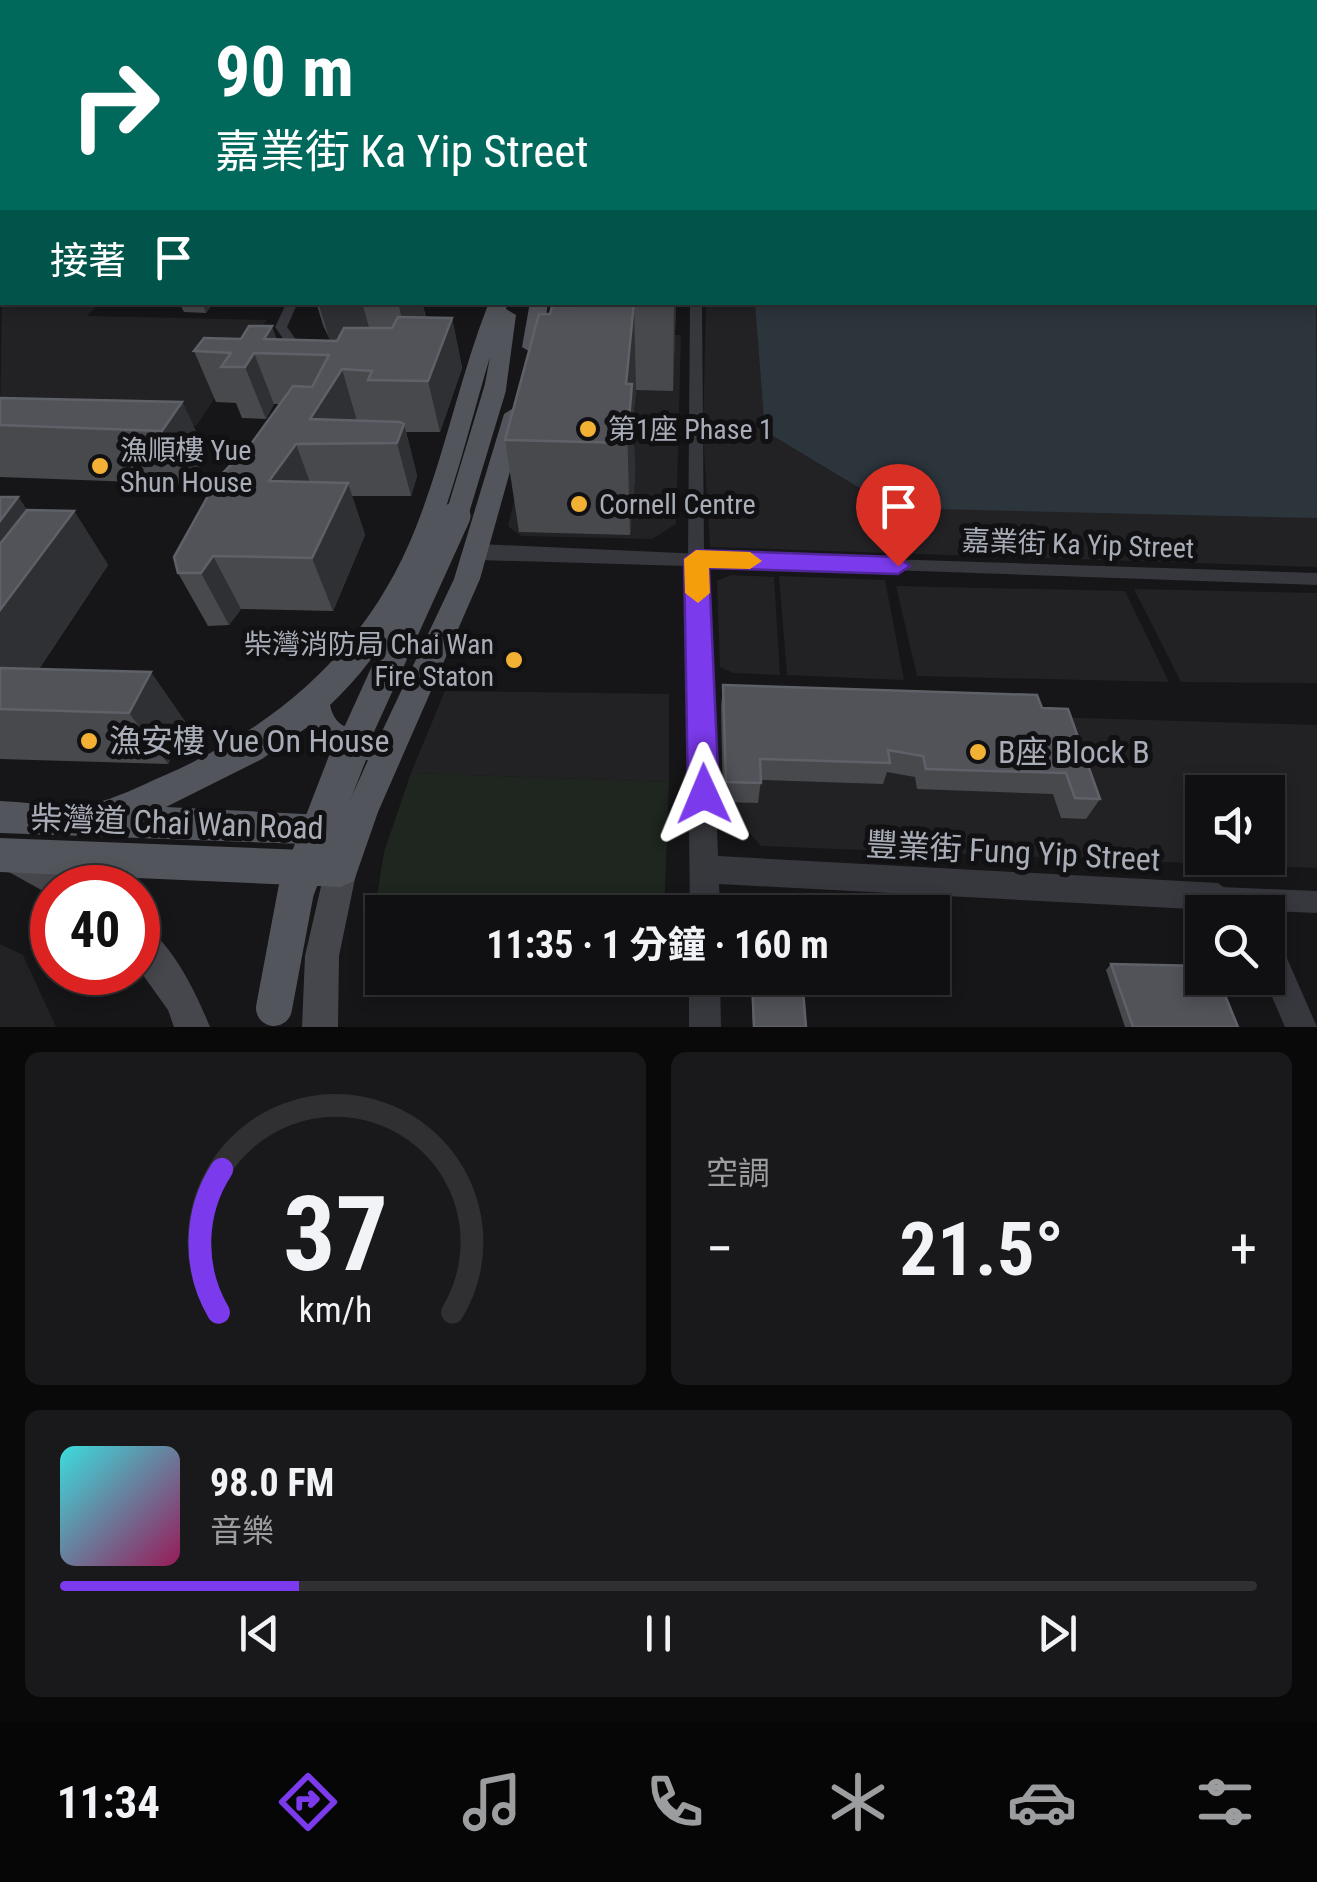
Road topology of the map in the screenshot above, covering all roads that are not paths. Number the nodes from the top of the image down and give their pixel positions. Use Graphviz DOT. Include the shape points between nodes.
graph roads {
  1 [pos="292,305"];
  2 [pos="502,305"];
  3 [pos="503,305"];
  4 [pos="696,305"];
  5 [pos="546,315"];
  6 [pos="676,323"];
  7 [pos="696,323"];
  8 [pos="312,364"];
  9 [pos="514,384"];
  10 [pos="478,552"];
  11 [pos="696,559"];
  12 [pos="1317,579"];
  13 [pos="315,706"];
  14 [pos="401,730"];
  15 [pos="0,817"];
  16 [pos="88,821"];
  17 [pos="354,830"];
  18 [pos="4,855"];
  19 [pos="30,868"];
  20 [pos="341,869"];
  21 [pos="705,870"];
  22 [pos="705,895"];
  23 [pos="1185,902"];
  24 [pos="1317,902"];
  25 [pos="1285,905"];
  26 [pos="160,970"];
  27 [pos="1285,990"];
  28 [pos="705,995"];
  29 [pos="273,1018"];
  30 [pos="192,1027"];
  31 [pos="320,1027"];
  32 [pos="704,1027"];
  33 [pos="1301,1027"];
  1 -- 8 [label="street" via="281,327"];
  2 -- 13 [label="main road" via="427,532 386,616"];
  3 -- 9 [label="main road"];
  4 -- 7 [label="street"];
  5 -- 9 [label="main road"];
  6 -- 7 [label="street"];
  7 -- 11 [label="street"];
  9 -- 10 [label="main road"];
  9 -- 29 [label="main road, bridge" via="306,846 281,944"];
  10 -- 11 [label="street, 嘉業街 Ka Yip Street"];
  10 -- 14 [label="main road"];
  11 -- 12 [label="street, 嘉業街 Ka Yip Street"];
  11 -- 21 [label="street"];
  13 -- 14 [label="main road" via="317,723 345,745 368,747"];
  13 -- 16 [label="main road" via="201,779"];
  14 -- 17 [label="main road"];
  15 -- 16 [label="main road, 柴灣道 Chai Wan Road"];
  16 -- 17 [label="main road, 柴灣道 Chai Wan Road"];
  17 -- 20 [label="main road"];
  18 -- 19 [label="main road, 柴灣道 Chai Wan Road"];
  18 -- 20 [label="main road, 柴灣道 Chai Wan Road"];
  20 -- 31 [label="main road" via="322,956"];
  21 -- 22 [label="street"];
  21 -- 23 [label="street, 豐業街 Fung Yip Street"];
  24 -- 25 [label="street, 豐業街 Fung Yip Street"];
  26 -- 30 [label="main road"];
  27 -- 33 [label="street"];
  28 -- 32 [label="street"];
}
